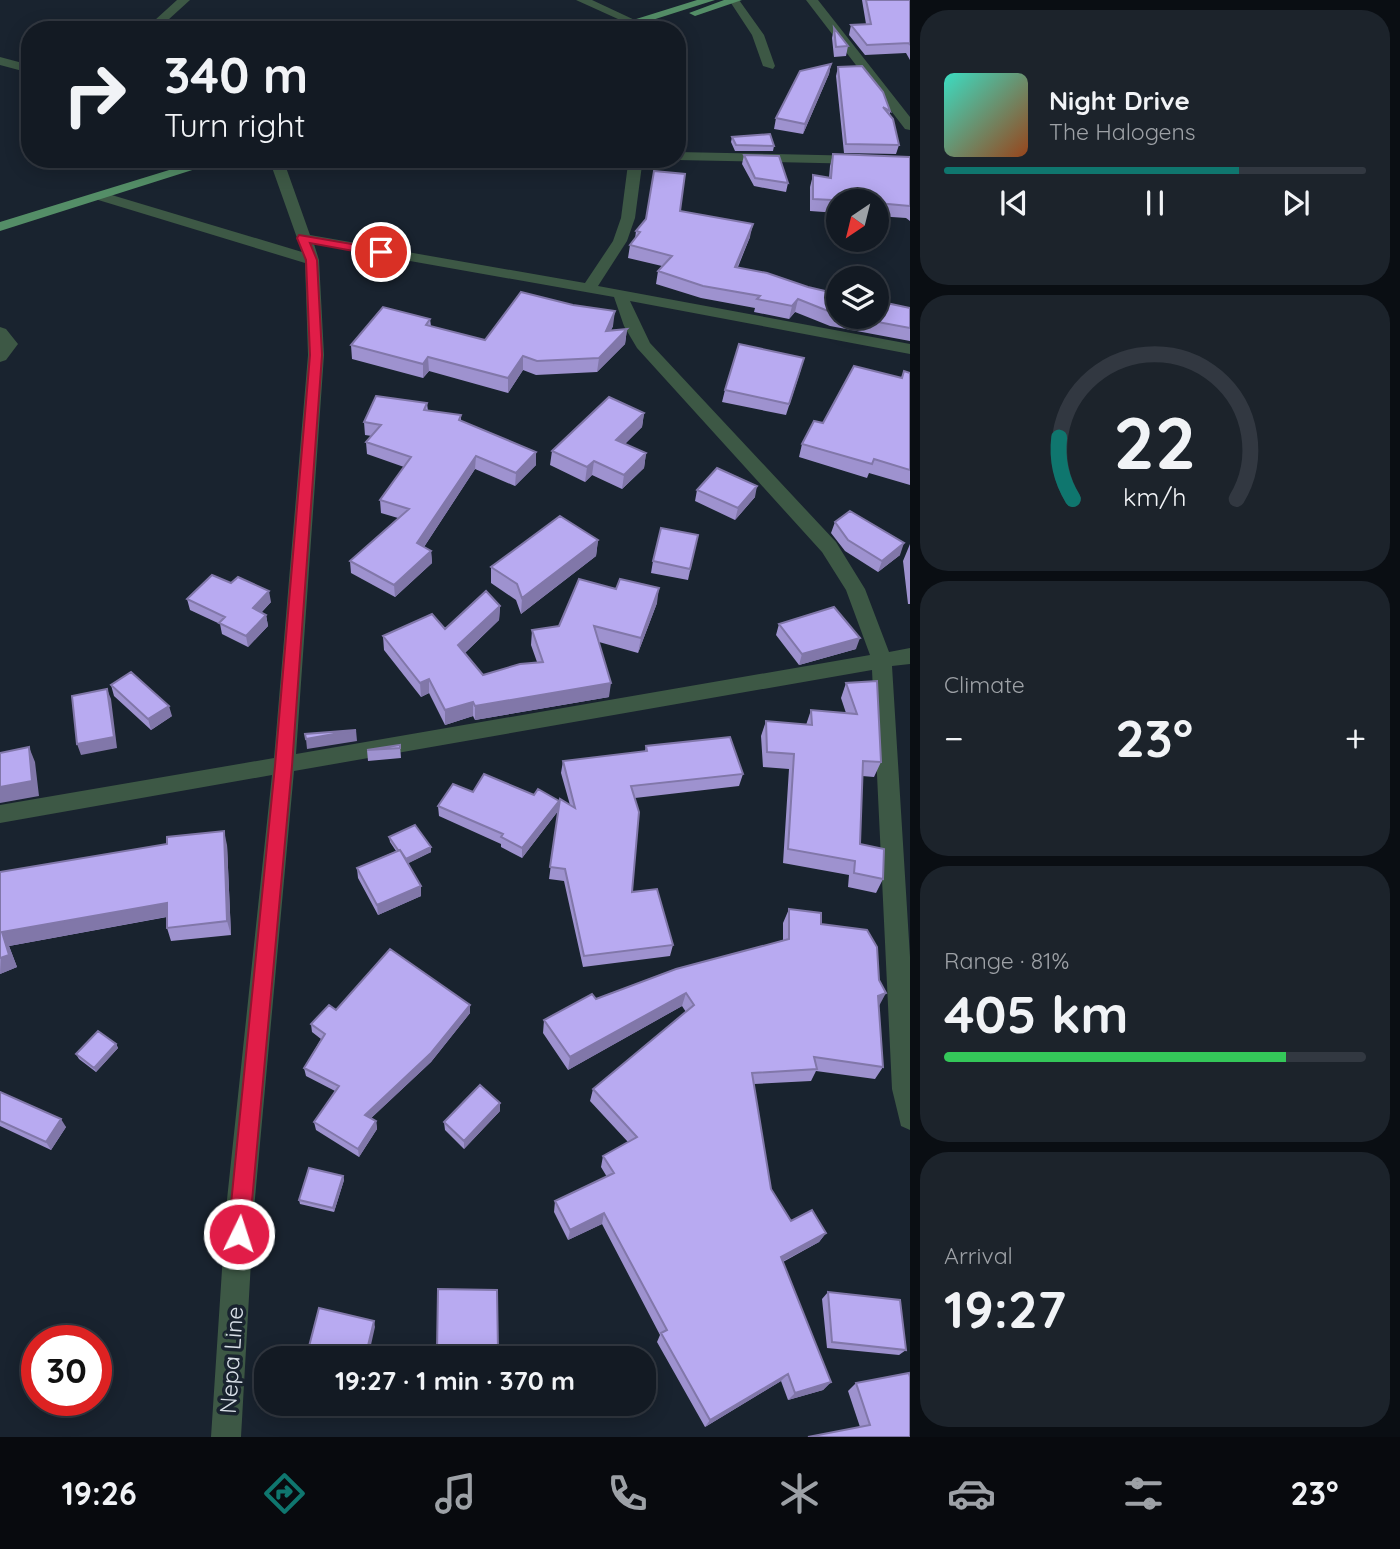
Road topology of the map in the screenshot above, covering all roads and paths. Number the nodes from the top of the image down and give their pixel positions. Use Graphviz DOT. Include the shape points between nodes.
graph roads {
  1 [pos="184,0"];
  2 [pos="582,0"];
  3 [pos="709,0"];
  4 [pos="735,0"];
  5 [pos="812,0"];
  6 [pos="160,21"];
  7 [pos="626,21"];
  8 [pos="650,21"];
  9 [pos="655,21"];
  10 [pos="0,61"];
  11 [pos="769,66"];
  12 [pos="21,67"];
  13 [pos="910,126"];
  14 [pos="686,156"];
  15 [pos="910,161"];
  16 [pos="156,168"];
  17 [pos="191,168"];
  18 [pos="279,168"];
  19 [pos="634,168"];
  20 [pos="100,196"];
  21 [pos="0,216"];
  22 [pos="0,227"];
  23 [pos="303,238"];
  24 [pos="312,260"];
  25 [pos="588,290"];
  26 [pos="620,294"];
  27 [pos="0,332"];
  28 [pos="910,349"];
  29 [pos="0,357"];
  30 [pos="910,656"];
  31 [pos="882,661"];
  32 [pos="284,766"];
  33 [pos="0,814"];
  34 [pos="910,1117"];
  35 [pos="226,1437"];
  1 -- 6 [label="street"];
  2 -- 7 [label="street"];
  3 -- 8 [label="main road"];
  4 -- 9 [label="main road"];
  4 -- 11 [label="street" via="758,36"];
  5 -- 13 [label="street"];
  10 -- 12 [label="street"];
  14 -- 15 [label="street"];
  16 -- 21 [label="main road"];
  17 -- 20 [label="main road"];
  18 -- 23 [label="street, Nepa Line"];
  19 -- 25 [label="street" via="620,241"];
  20 -- 22 [label="main road"];
  20 -- 24 [label="street"];
  23 -- 24 [label="street, Nepa Line"];
  23 -- 25 [label="street"];
  24 -- 32 [label="street, Nepa Line" via="316,355"];
  25 -- 26 [label="street"];
  26 -- 28 [label="street"];
  26 -- 31 [label="street" via="643,345 830,547 855,589"];
  27 -- 29 [label="street" via="10,344"];
  30 -- 31 [label="street"];
  31 -- 32 [label="street"];
  31 -- 34 [label="street"];
  32 -- 33 [label="street"];
  32 -- 35 [label="street, Nepa Line" via="240,1209"];
}
